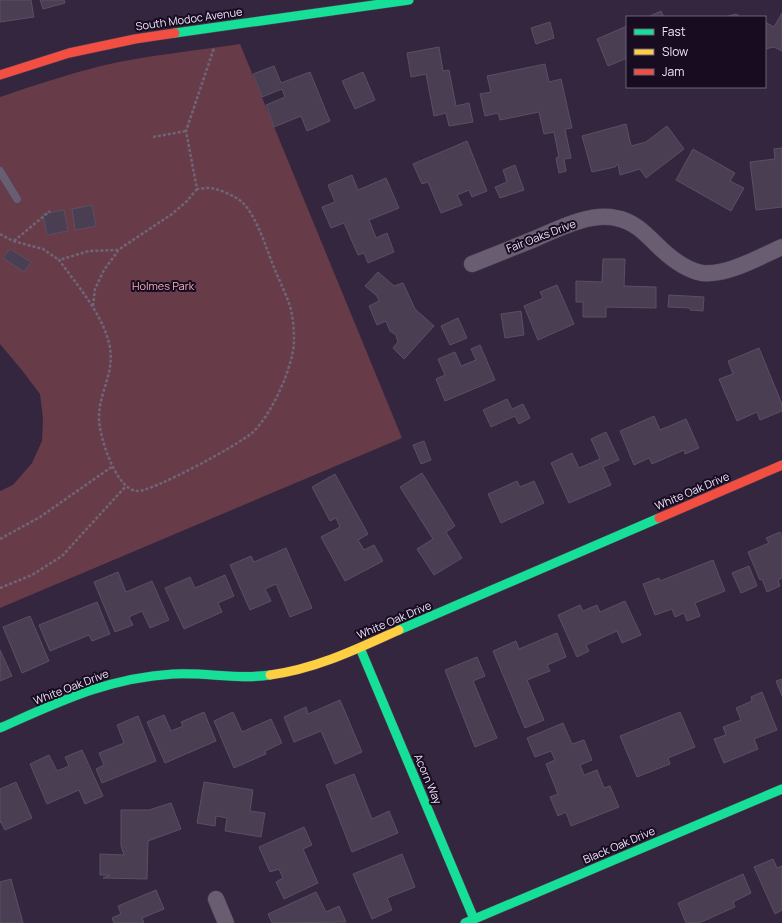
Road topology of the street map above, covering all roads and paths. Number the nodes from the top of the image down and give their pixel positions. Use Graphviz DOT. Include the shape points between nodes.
graph roads {
  1 [pos="409,0"];
  2 [pos="213,28"];
  3 [pos="0,75"];
  4 [pos="186,131"];
  5 [pos="153,137"];
  6 [pos="0,171"];
  7 [pos="197,189"];
  8 [pos="17,199"];
  9 [pos="50,211"];
  10 [pos="0,234"];
  11 [pos="13,241"];
  12 [pos="782,247"];
  13 [pos="118,250"];
  14 [pos="59,260"];
  15 [pos="472,264"];
  16 [pos="93,306"];
  17 [pos="782,465"];
  18 [pos="113,466"];
  19 [pos="126,486"];
  20 [pos="0,539"];
  21 [pos="0,588"];
  22 [pos="360,648"];
  23 [pos="0,728"];
  24 [pos="782,789"];
  25 [pos="216,899"];
  26 [pos="474,919"];
  27 [pos="226,923"];
  28 [pos="465,923"];
  1 -- 2 [label="street, South Modoc Avenue"];
  2 -- 3 [label="street, South Modoc Avenue" via="135,39 70,54"];
  2 -- 4 [label="path" via="215,44"];
  4 -- 5 [label="path"];
  4 -- 7 [label="path"];
  6 -- 8 [label="lane"];
  7 -- 13 [label="path" via="172,214"];
  7 -- 19 [label="path" via="208,187 226,193 242,202 254,219 289,305 294,342 291,356 282,385 271,408 260,426 246,438 153,488 137,491"];
  9 -- 11 [label="path"];
  10 -- 11 [label="path"];
  11 -- 14 [label="path" via="43,250"];
  12 -- 15 [label="street, Fair Oaks Drive" via="734,268 701,272 670,257 629,221 602,217 568,224"];
  13 -- 14 [label="path" via="89,251"];
  13 -- 16 [label="path" via="95,289"];
  14 -- 16 [label="path"];
  16 -- 18 [label="path" via="109,342 111,362 100,404 99,419 103,441"];
  17 -- 22 [label="street, White Oak Drive"];
  18 -- 19 [label="path"];
  18 -- 20 [label="path" via="40,517"];
  19 -- 21 [label="path" via="62,556 32,575"];
  22 -- 23 [label="street, White Oak Drive" via="306,668 265,676 175,674 109,684"];
  22 -- 26 [label="street, Acorn Way"];
  24 -- 26 [label="street, Black Oak Drive"];
  25 -- 27 [label="street"];
  26 -- 28 [label="street, Black Oak Drive"];
}
